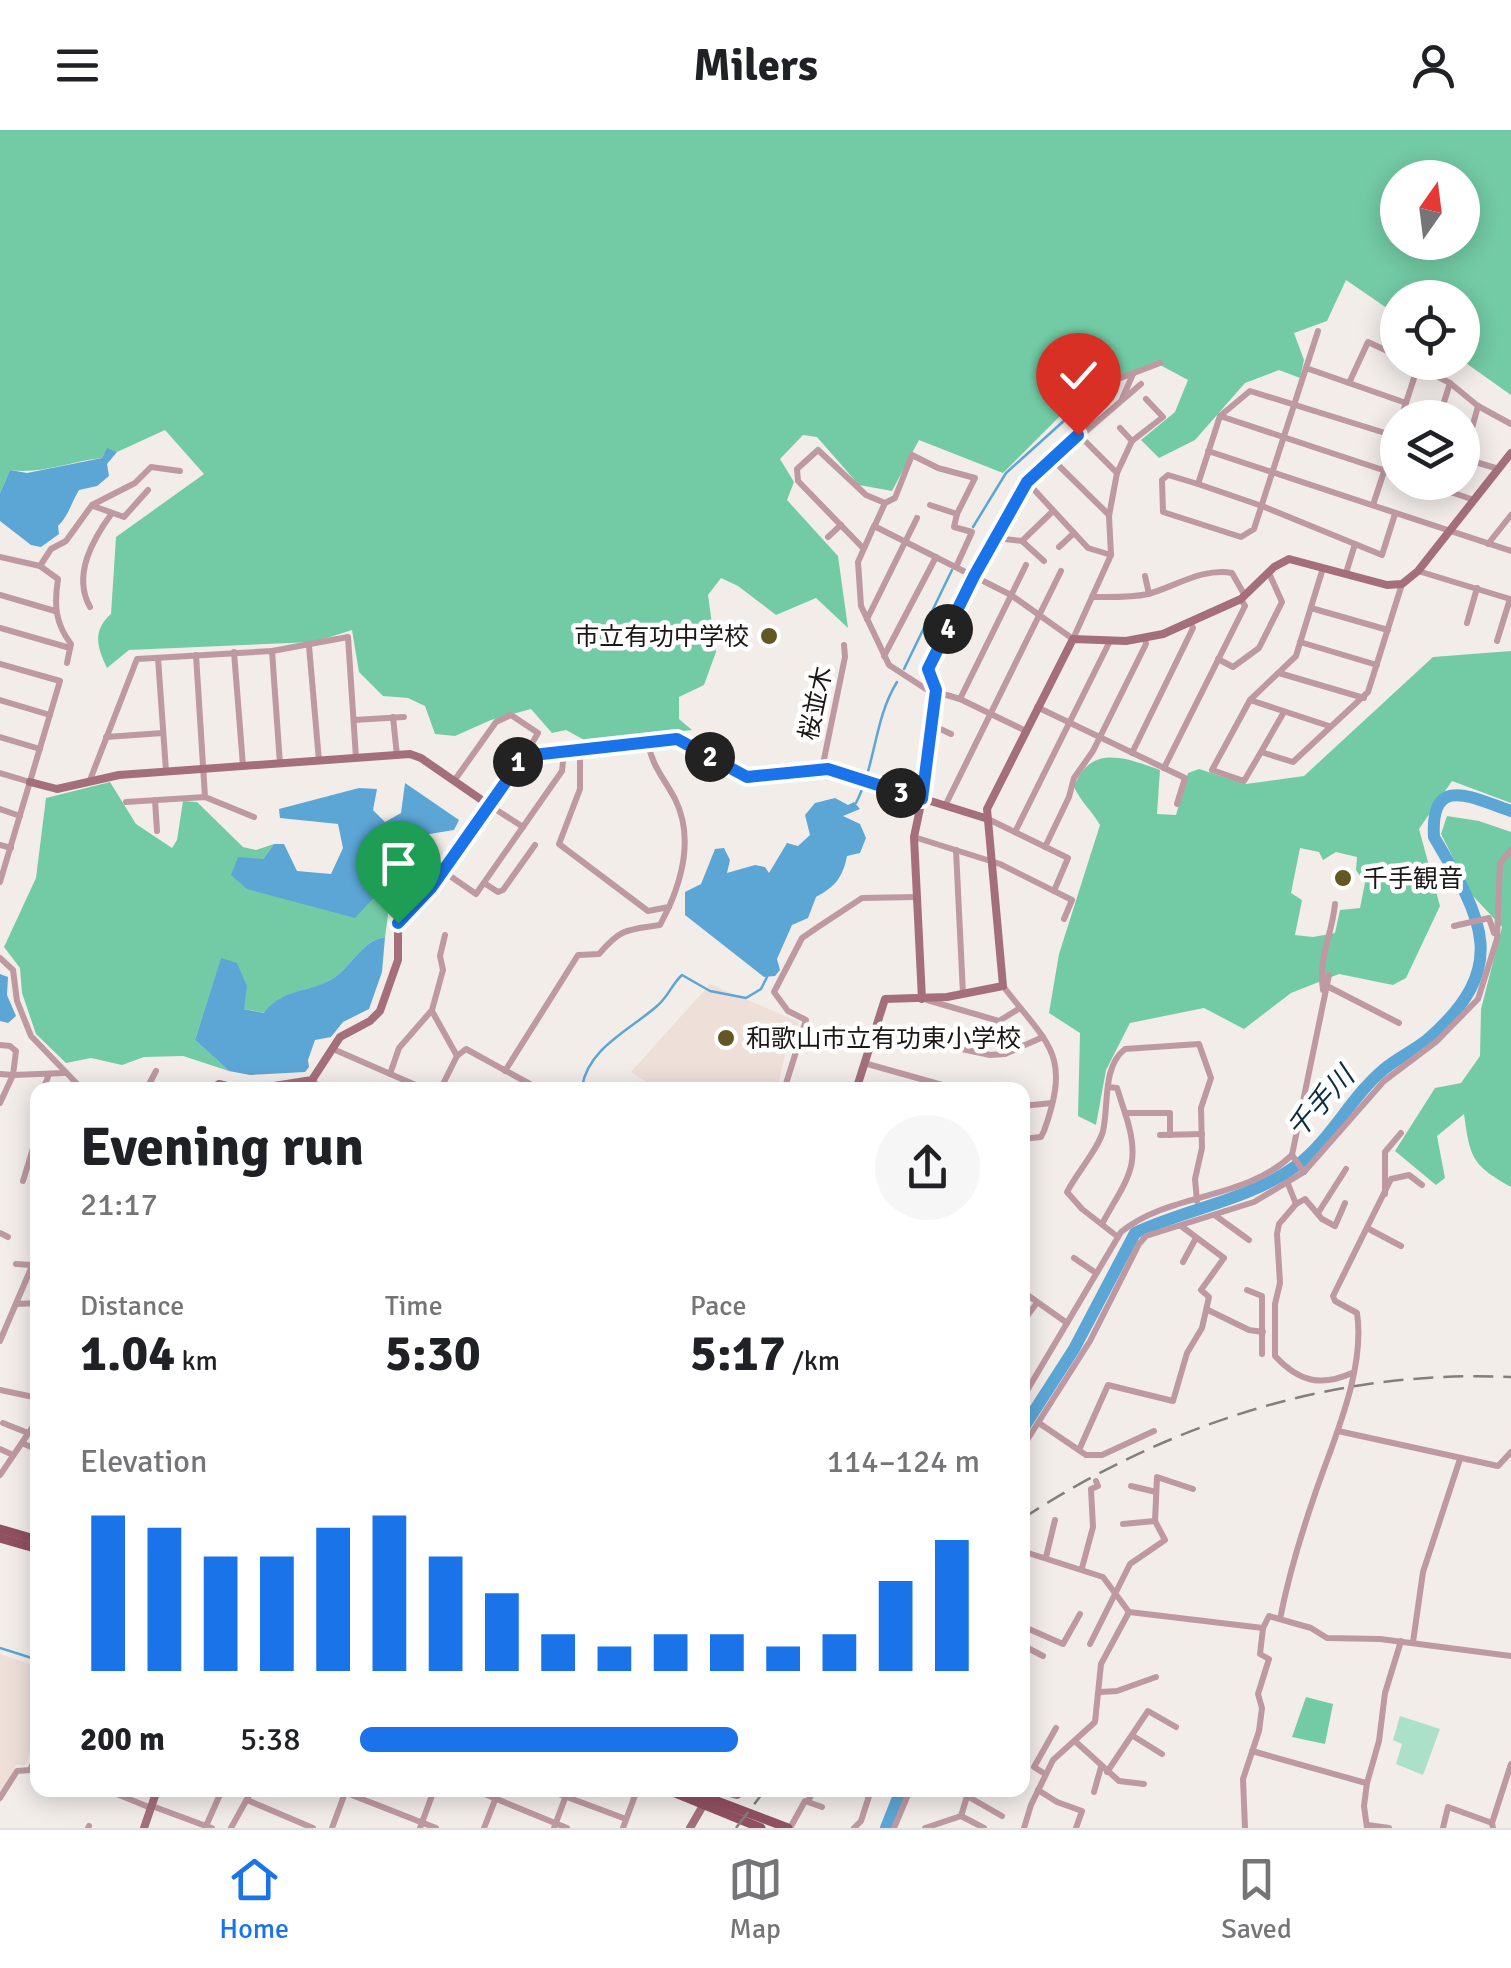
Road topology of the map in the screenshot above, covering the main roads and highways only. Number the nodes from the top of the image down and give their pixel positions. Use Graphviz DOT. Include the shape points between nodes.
graph roads {
  1 [pos="0,1529"];
  2 [pos="0,1538"];
  3 [pos="30,1538"];
  4 [pos="30,1547"];
  5 [pos="713,1797"];
  6 [pos="715,1797"];
  7 [pos="756,1827"];
  8 [pos="789,1828"];
  1 -- 3 [label="main road"];
  2 -- 4 [label="main road"];
  5 -- 7 [label="main road"];
  6 -- 8 [label="main road"];
}
